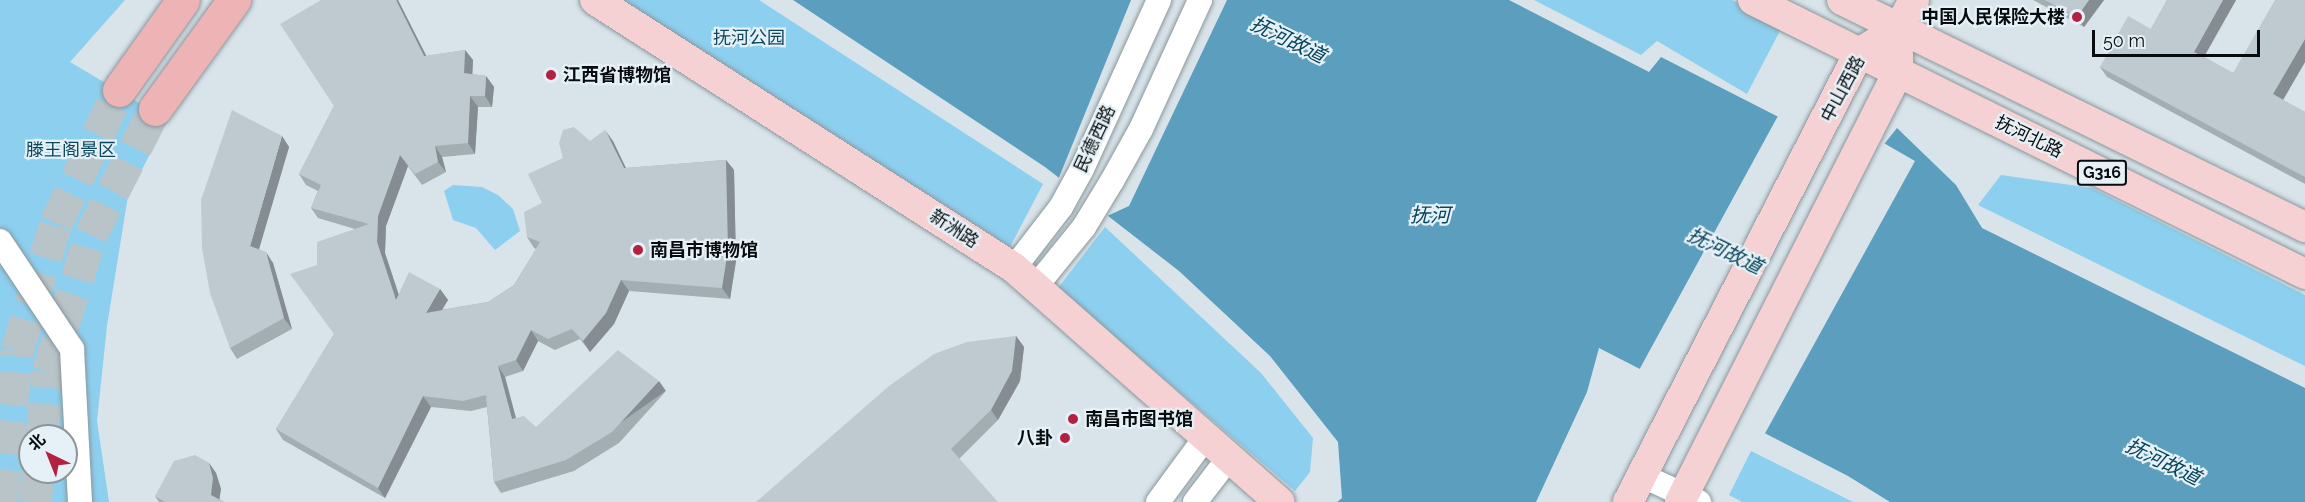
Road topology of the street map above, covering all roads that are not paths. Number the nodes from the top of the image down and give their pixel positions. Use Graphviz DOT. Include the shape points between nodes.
graph roads {
  1 [pos="183,0"];
  2 [pos="234,0"];
  3 [pos="596,0"];
  4 [pos="1159,0"];
  5 [pos="1200,0"];
  6 [pos="1753,0"];
  7 [pos="1842,0"];
  8 [pos="1914,0"];
  9 [pos="1898,29"];
  10 [pos="1858,53"];
  11 [pos="1898,72"];
  12 [pos="119,90"];
  13 [pos="155,109"];
  14 [pos="2305,227"];
  15 [pos="0,241"];
  16 [pos="10,266"];
  17 [pos="2305,274"];
  18 [pos="1026,276"];
  19 [pos="1205,438"];
  20 [pos="1228,459"];
  21 [pos="1641,475"];
  22 [pos="1688,500"];
  23 [pos="80,502"];
  24 [pos="1158,502"];
  25 [pos="1195,502"];
  26 [pos="1279,502"];
  27 [pos="1628,502"];
  1 -- 12 [label="highway"];
  2 -- 13 [label="highway"];
  3 -- 18 [label="main road, 新洲路"];
  4 -- 18 [label="street, 民德西路"];
  5 -- 18 [label="street" via="1141,129 1084,227"];
  6 -- 10 [label="main road, 抚河北路"];
  7 -- 9 [label="main road, G316"];
  8 -- 9 [label="main road"];
  9 -- 10 [label="main road, 中山西路"];
  9 -- 11 [label="main road"];
  9 -- 14 [label="main road, G316"];
  10 -- 11 [label="main road, 抚河北路"];
  10 -- 21 [label="main road, 中山西路"];
  11 -- 17 [label="main road, 抚河北路 / G316"];
  11 -- 22 [label="main road" via="1710,445"];
  15 -- 16 [label="street"];
  16 -- 23 [label="street" via="72,349"];
  18 -- 19 [label="main road, 新洲路"];
  19 -- 20 [label="main road, 新洲路"];
  19 -- 24 [label="street"];
  20 -- 25 [label="street"];
  20 -- 26 [label="main road, 新洲路"];
  21 -- 22 [label="street"];
  21 -- 27 [label="main road, 中山西路"];
}
